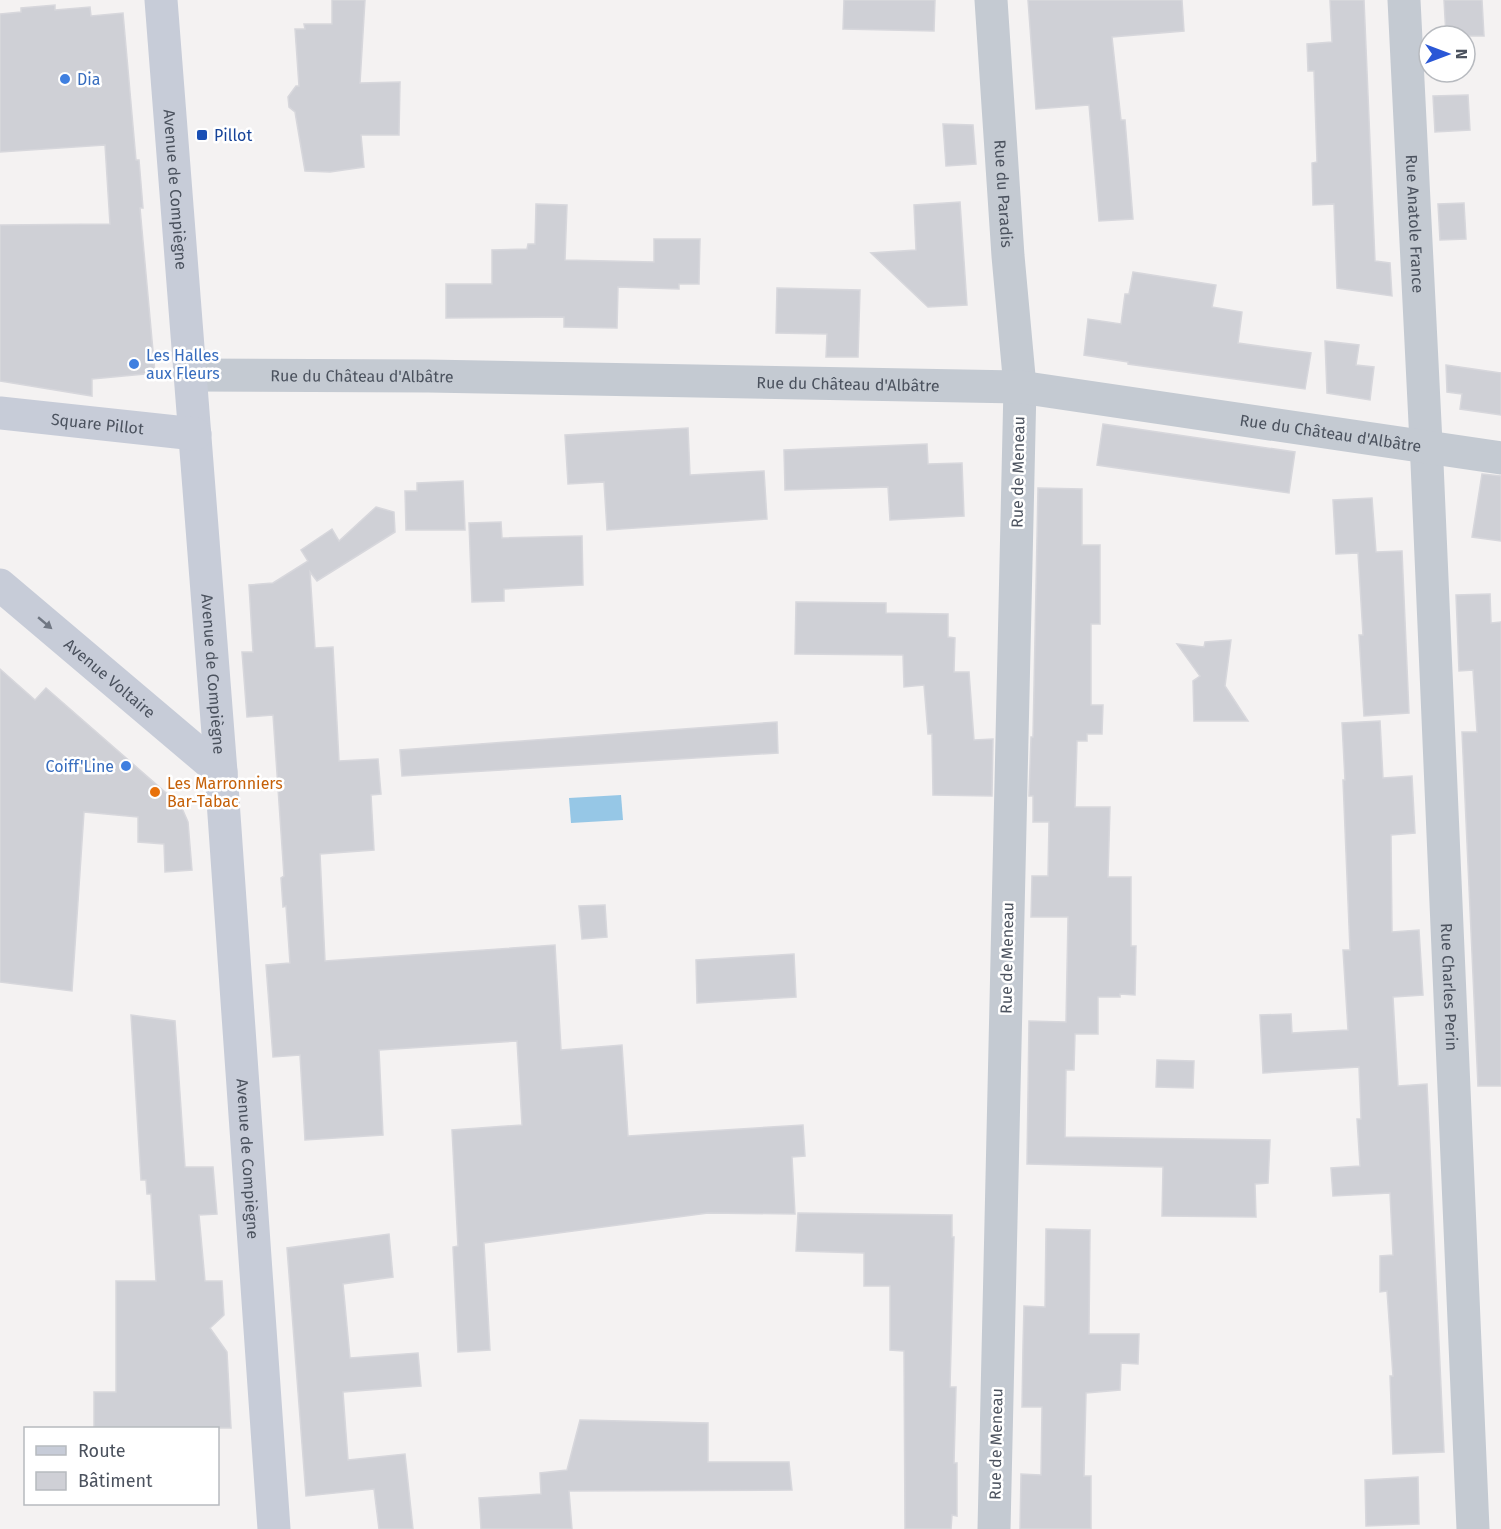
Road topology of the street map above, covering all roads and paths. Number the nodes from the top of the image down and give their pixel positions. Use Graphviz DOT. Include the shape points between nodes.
graph roads {
  1 [pos="161,0"];
  2 [pos="991,0"];
  3 [pos="1404,0"];
  4 [pos="190,375"];
  5 [pos="1020,387"];
  6 [pos="0,412"];
  7 [pos="195,434"];
  8 [pos="1426,447"];
  9 [pos="1501,458"];
  10 [pos="0,585"];
  11 [pos="221,772"];
  12 [pos="274,1529"];
  13 [pos="994,1529"];
  14 [pos="1473,1529"];
  1 -- 4 [label="main road, Avenue de Compiègne"];
  2 -- 5 [label="street, Rue du Paradis"];
  3 -- 8 [label="street, Rue Anatole France"];
  4 -- 5 [label="street, Rue du Château d'Albâtre"];
  4 -- 7 [label="main road, Avenue de Compiègne"];
  5 -- 8 [label="street, Rue du Château d'Albâtre"];
  5 -- 13 [label="street, Rue de Meneau"];
  6 -- 7 [label="main road, Square Pillot"];
  7 -- 11 [label="main road, Avenue de Compiègne"];
  8 -- 9 [label="street, Rue du Château d'Albâtre"];
  8 -- 14 [label="street, Rue Charles Perin"];
  10 -- 11 [label="main road, Avenue Voltaire, one-way"];
  11 -- 12 [label="main road, Avenue de Compiègne"];
}
